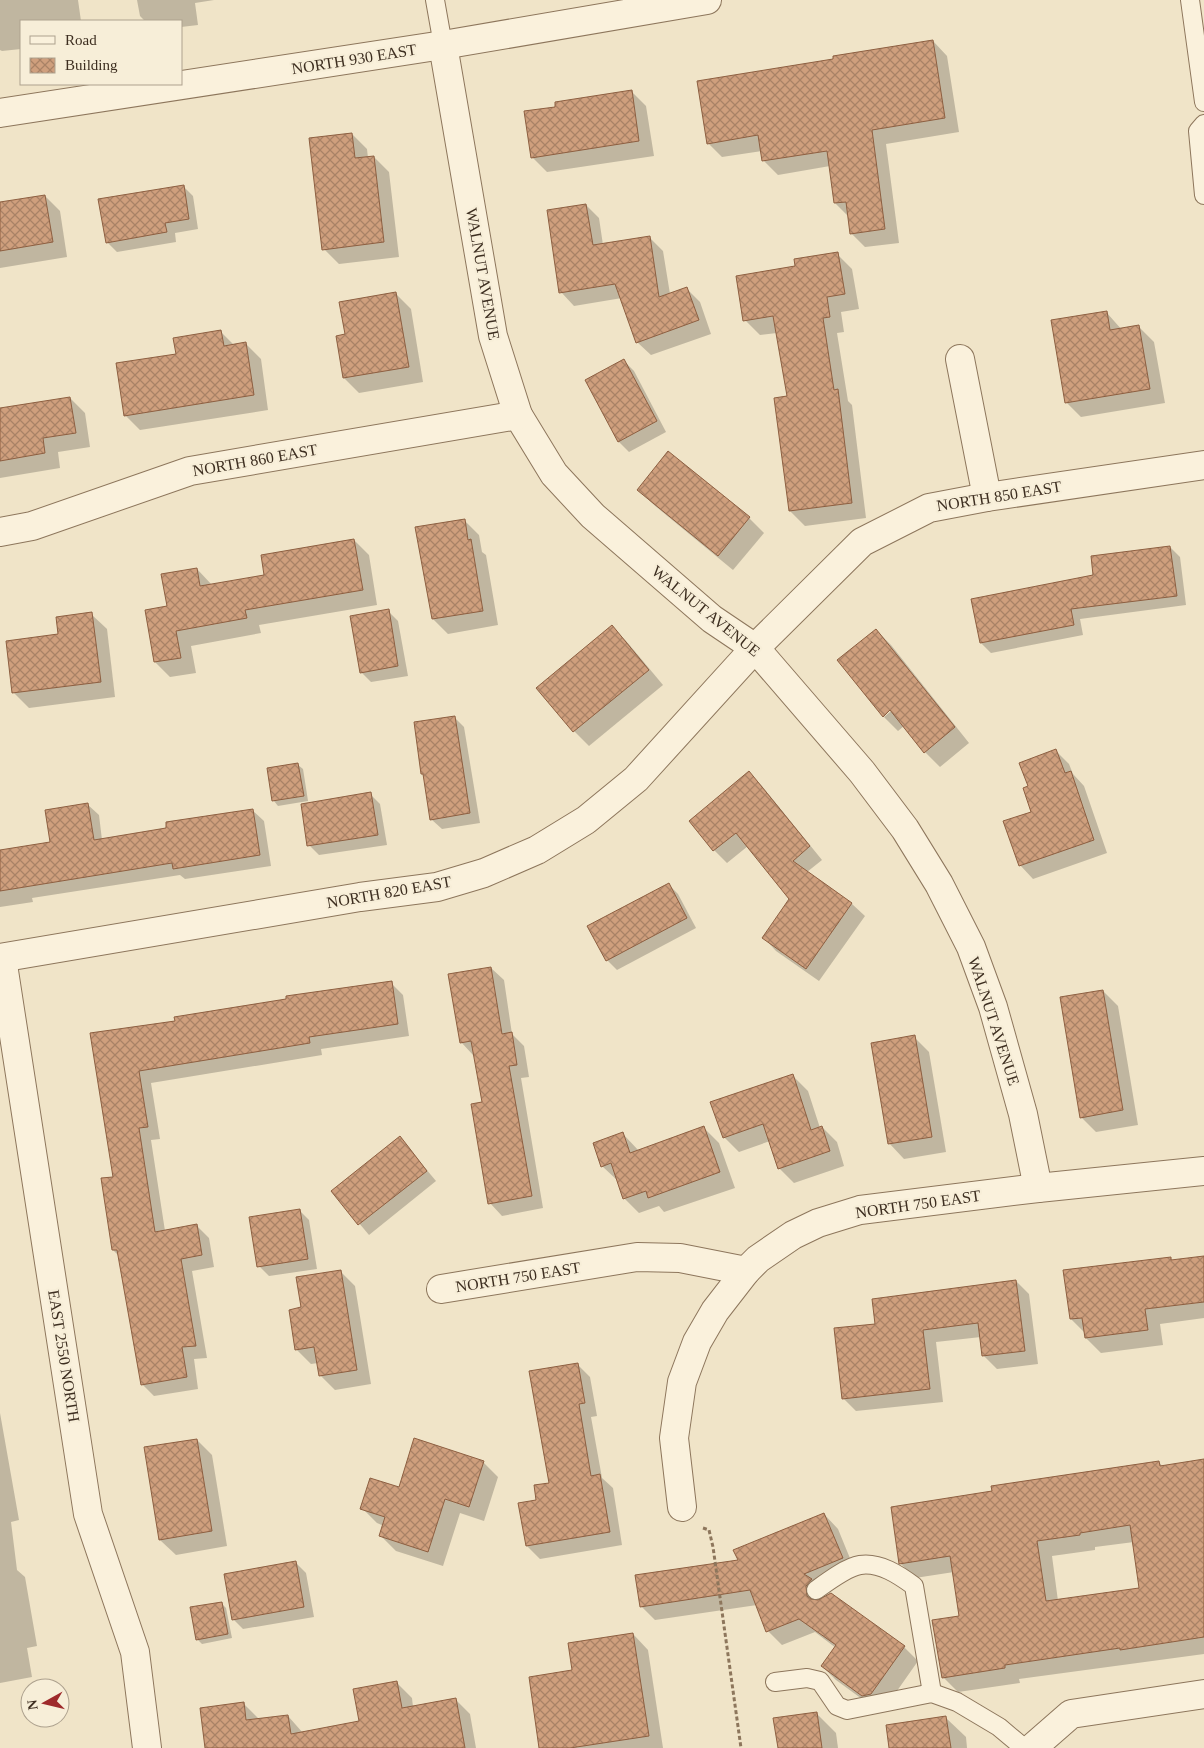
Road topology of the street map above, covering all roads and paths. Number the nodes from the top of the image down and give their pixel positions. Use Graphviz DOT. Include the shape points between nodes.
graph roads {
  1 [pos="435,0"];
  2 [pos="707,0"];
  3 [pos="1190,0"];
  4 [pos="443,45"];
  5 [pos="1204,102"];
  6 [pos="0,113"];
  7 [pos="1204,124"];
  8 [pos="1204,195"];
  9 [pos="960,359"];
  10 [pos="518,416"];
  11 [pos="1204,465"];
  12 [pos="987,497"];
  13 [pos="0,532"];
  14 [pos="755,648"];
  15 [pos="1,958"];
  16 [pos="1204,1171"];
  17 [pos="1038,1188"];
  18 [pos="746,1271"];
  19 [pos="441,1289"];
  20 [pos="682,1507"];
  21 [pos="816,1590"];
  22 [pos="775,1682"];
  23 [pos="932,1692"];
  24 [pos="1204,1694"];
  25 [pos="147,1748"];
  26 [pos="741,1748"];
  27 [pos="1024,1748"];
  28 [pos="1032,1748"];
  1 -- 4 [label="lane"];
  2 -- 4 [label="street, NORTH 930 EAST"];
  3 -- 5 [label="lane"];
  4 -- 6 [label="street, NORTH 930 EAST"];
  4 -- 10 [label="street, WALNUT AVENUE" via="493,336"];
  7 -- 8 [label="lane" via="1198,131"];
  9 -- 12 [label="street"];
  10 -- 13 [label="street, NORTH 860 EAST" via="190,471 32,526"];
  10 -- 14 [label="street, WALNUT AVENUE" via="554,474 593,516 712,619"];
  11 -- 12 [label="street, NORTH 850 EAST"];
  12 -- 14 [label="street, NORTH 850 EAST" via="929,508 862,542"];
  14 -- 15 [label="street, NORTH 820 EAST" via="636,779 586,820 537,850 484,873 436,887"];
  14 -- 17 [label="street, WALNUT AVENUE" via="862,772 905,829 939,884 971,948 993,1008 1023,1114"];
  15 -- 25 [label="street, EAST 2550 NORTH" via="88,1514 135,1652"];
  16 -- 17 [label="street, NORTH 750 EAST"];
  17 -- 18 [label="street, NORTH 750 EAST" via="860,1210 818,1223 793,1235"];
  18 -- 19 [label="street, NORTH 750 EAST" via="680,1258 637,1257"];
  18 -- 20 [label="street" via="710,1319 697,1342 682,1382 674,1438"];
  20 -- 26 [label="path" via="692,1524 709,1530"];
  21 -- 23 [label="lane" via="860,1565 878,1566 914,1586"];
  22 -- 23 [label="lane" via="807,1678 820,1681 837,1706 847,1710"];
  23 -- 27 [label="lane" via="957,1702 999,1727"];
  24 -- 28 [label="street" via="1070,1714"];
}
